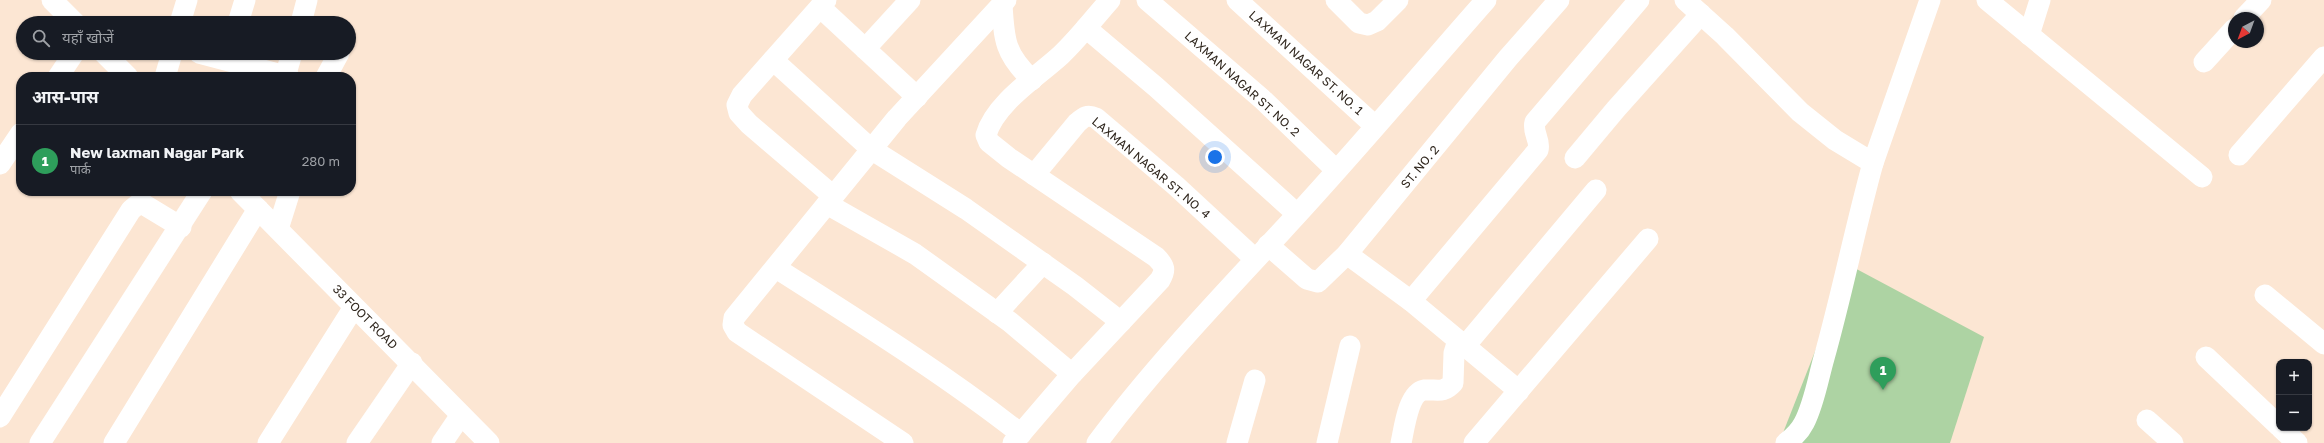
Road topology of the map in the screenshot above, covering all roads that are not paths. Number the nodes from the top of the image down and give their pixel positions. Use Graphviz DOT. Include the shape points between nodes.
graph roads {
  1 [pos="52,0"];
  2 [pos="187,0"];
  3 [pos="245,0"];
  4 [pos="307,0"];
  5 [pos="910,0"];
  6 [pos="1110,0"];
  7 [pos="1147,0"];
  8 [pos="1237,0"];
  9 [pos="1336,0"];
  10 [pos="1398,0"];
  11 [pos="1486,0"];
  12 [pos="1559,0"];
  13 [pos="1639,0"];
  14 [pos="1685,0"];
  15 [pos="1930,0"];
  16 [pos="1987,0"];
  17 [pos="2040,0"];
  18 [pos="2261,0"];
  19 [pos="1004,2"];
  20 [pos="823,3"];
  21 [pos="2250,12"];
  22 [pos="1701,14"];
  23 [pos="68,16"];
  24 [pos="182,16"];
  25 [pos="240,16"];
  26 [pos="303,16"];
  27 [pos="1086,28"];
  28 [pos="2029,35"];
  29 [pos="2228,36"];
  30 [pos="865,49"];
  31 [pos="2324,57"];
  32 [pos="69,60"];
  33 [pos="111,60"];
  34 [pos="170,60"];
  35 [pos="237,60"];
  36 [pos="290,60"];
  37 [pos="335,60"];
  38 [pos="773,60"];
  39 [pos="2204,62"];
  40 [pos="61,72"];
  41 [pos="123,72"];
  42 [pos="166,72"];
  43 [pos="272,72"];
  44 [pos="287,72"];
  45 [pos="329,72"];
  46 [pos="1032,80"];
  47 [pos="917,97"];
  48 [pos="1375,126"];
  49 [pos="16,140"];
  50 [pos="871,149"];
  51 [pos="2239,155"];
  52 [pos="1575,158"];
  53 [pos="1873,163"];
  54 [pos="0,164"];
  55 [pos="1336,170"];
  56 [pos="1034,175"];
  57 [pos="2202,177"];
  58 [pos="1596,190"];
  59 [pos="199,196"];
  60 [pos="288,196"];
  61 [pos="248,197"];
  62 [pos="830,200"];
  63 [pos="1297,214"];
  64 [pos="180,227"];
  65 [pos="278,230"];
  66 [pos="1648,239"];
  67 [pos="1262,252"];
  68 [pos="1347,254"];
  69 [pos="1043,263"];
  70 [pos="776,268"];
  71 [pos="2265,295"];
  72 [pos="1411,301"];
  73 [pos="354,307"];
  74 [pos="997,314"];
  75 [pos="1120,322"];
  76 [pos="1461,343"];
  77 [pos="2324,344"];
  78 [pos="1350,346"];
  79 [pos="2206,358"];
  80 [pos="412,363"];
  81 [pos="1072,374"];
  82 [pos="1255,380"];
  83 [pos="1519,391"];
  84 [pos="462,415"];
  85 [pos="0,417"];
  86 [pos="2147,420"];
  87 [pos="2276,423"];
  88 [pos="2284,431"];
  89 [pos="1017,438"];
  90 [pos="40,443"];
  91 [pos="114,443"];
  92 [pos="268,443"];
  93 [pos="357,443"];
  94 [pos="442,443"];
  95 [pos="489,443"];
  96 [pos="903,443"];
  97 [pos="1096,443"];
  98 [pos="1237,443"];
  99 [pos="1327,443"];
  100 [pos="1401,443"];
  101 [pos="1474,443"];
  102 [pos="1786,443"];
  103 [pos="2173,443"];
  104 [pos="2297,443"];
  1 -- 23 [label="street"];
  2 -- 24 [label="street"];
  3 -- 25 [label="street"];
  4 -- 26 [label="street"];
  5 -- 30 [label="street"];
  6 -- 27 [label="street"];
  7 -- 55 [label="street, LAXMAN NAGAR ST. NO. 2" via="1262,99"];
  8 -- 48 [label="street, LAXMAN NAGAR ST. NO. 1"];
  9 -- 10 [label="street" via="1359,23 1368,25 1377,21"];
  11 -- 48 [label="street"];
  12 -- 68 [label="street, ST. NO. 2"];
  13 -- 72 [label="street" via="1535,122 1533,128 1540,145 1538,150"];
  14 -- 22 [label="street"];
  15 -- 53 [label="street"];
  16 -- 28 [label="street"];
  17 -- 28 [label="street"];
  18 -- 21 [label="street"];
  19 -- 46 [label="street" via="1004,32 1008,52 1018,67"];
  19 -- 47 [label="street"];
  20 -- 30 [label="street"];
  20 -- 38 [label="street"];
  22 -- 52 [label="street"];
  22 -- 53 [label="street" via="1800,112 1835,140"];
  27 -- 46 [label="street" via="1062,54"];
  27 -- 63 [label="street" via="1156,87"];
  28 -- 57 [label="street"];
  29 -- 39 [label="street"];
  30 -- 47 [label="street"];
  31 -- 51 [label="street"];
  32 -- 40 [label="street"];
  33 -- 41 [label="street"];
  34 -- 42 [label="street"];
  35 -- 43 [label="street"];
  36 -- 44 [label="street"];
  37 -- 45 [label="street"];
  38 -- 50 [label="street"];
  38 -- 62 [label="street" via="742,94 737,105 739,113"];
  46 -- 56 [label="street" via="996,115 986,135 989,142"];
  47 -- 50 [label="street"];
  48 -- 55 [label="street"];
  49 -- 54 [label="street"];
  50 -- 62 [label="street"];
  50 -- 69 [label="street" via="966,209"];
  53 -- 102 [label="street" via="1839,308 1813,395 1804,422 1795,436"];
  55 -- 63 [label="street"];
  56 -- 67 [label="street, LAXMAN NAGAR ST. NO. 4" via="1077,123 1084,117 1096,118 1176,186"];
  56 -- 75 [label="street" via="1130,238 1163,264 1164,272 1160,280"];
  58 -- 76 [label="street"];
  59 -- 64 [label="street"];
  60 -- 65 [label="street"];
  61 -- 65 [label="street, 33 FOOT ROAD"];
  61 -- 91 [label="street"];
  62 -- 70 [label="street"];
  62 -- 74 [label="street" via="915,254"];
  63 -- 67 [label="street"];
  64 -- 85 [label="street" via="143,204 131,210"];
  64 -- 90 [label="street"];
  65 -- 73 [label="street, 33 FOOT ROAD"];
  66 -- 83 [label="street"];
  67 -- 68 [label="street, ST. NO. 2" via="1312,282 1318,282 1325,277"];
  67 -- 97 [label="street" via="1124,406"];
  68 -- 72 [label="street"];
  69 -- 74 [label="street"];
  69 -- 75 [label="street"];
  70 -- 89 [label="street" via="980,402"];
  70 -- 96 [label="street" via="734,318 733,325 737,332"];
  71 -- 77 [label="street"];
  72 -- 76 [label="street"];
  73 -- 80 [label="street, 33 FOOT ROAD"];
  73 -- 92 [label="street"];
  74 -- 81 [label="street"];
  75 -- 81 [label="street"];
  76 -- 83 [label="street"];
  76 -- 100 [label="street" via="1454,353 1453,383 1440,391 1424,390 1418,393 1408,412"];
  78 -- 99 [label="street"];
  79 -- 87 [label="street"];
  80 -- 84 [label="street, 33 FOOT ROAD"];
  80 -- 93 [label="street"];
  81 -- 89 [label="street"];
  82 -- 98 [label="street"];
  83 -- 101 [label="street"];
  84 -- 94 [label="street"];
  84 -- 95 [label="street, 33 FOOT ROAD"];
  86 -- 103 [label="street"];
  88 -- 104 [label="street"];
}
